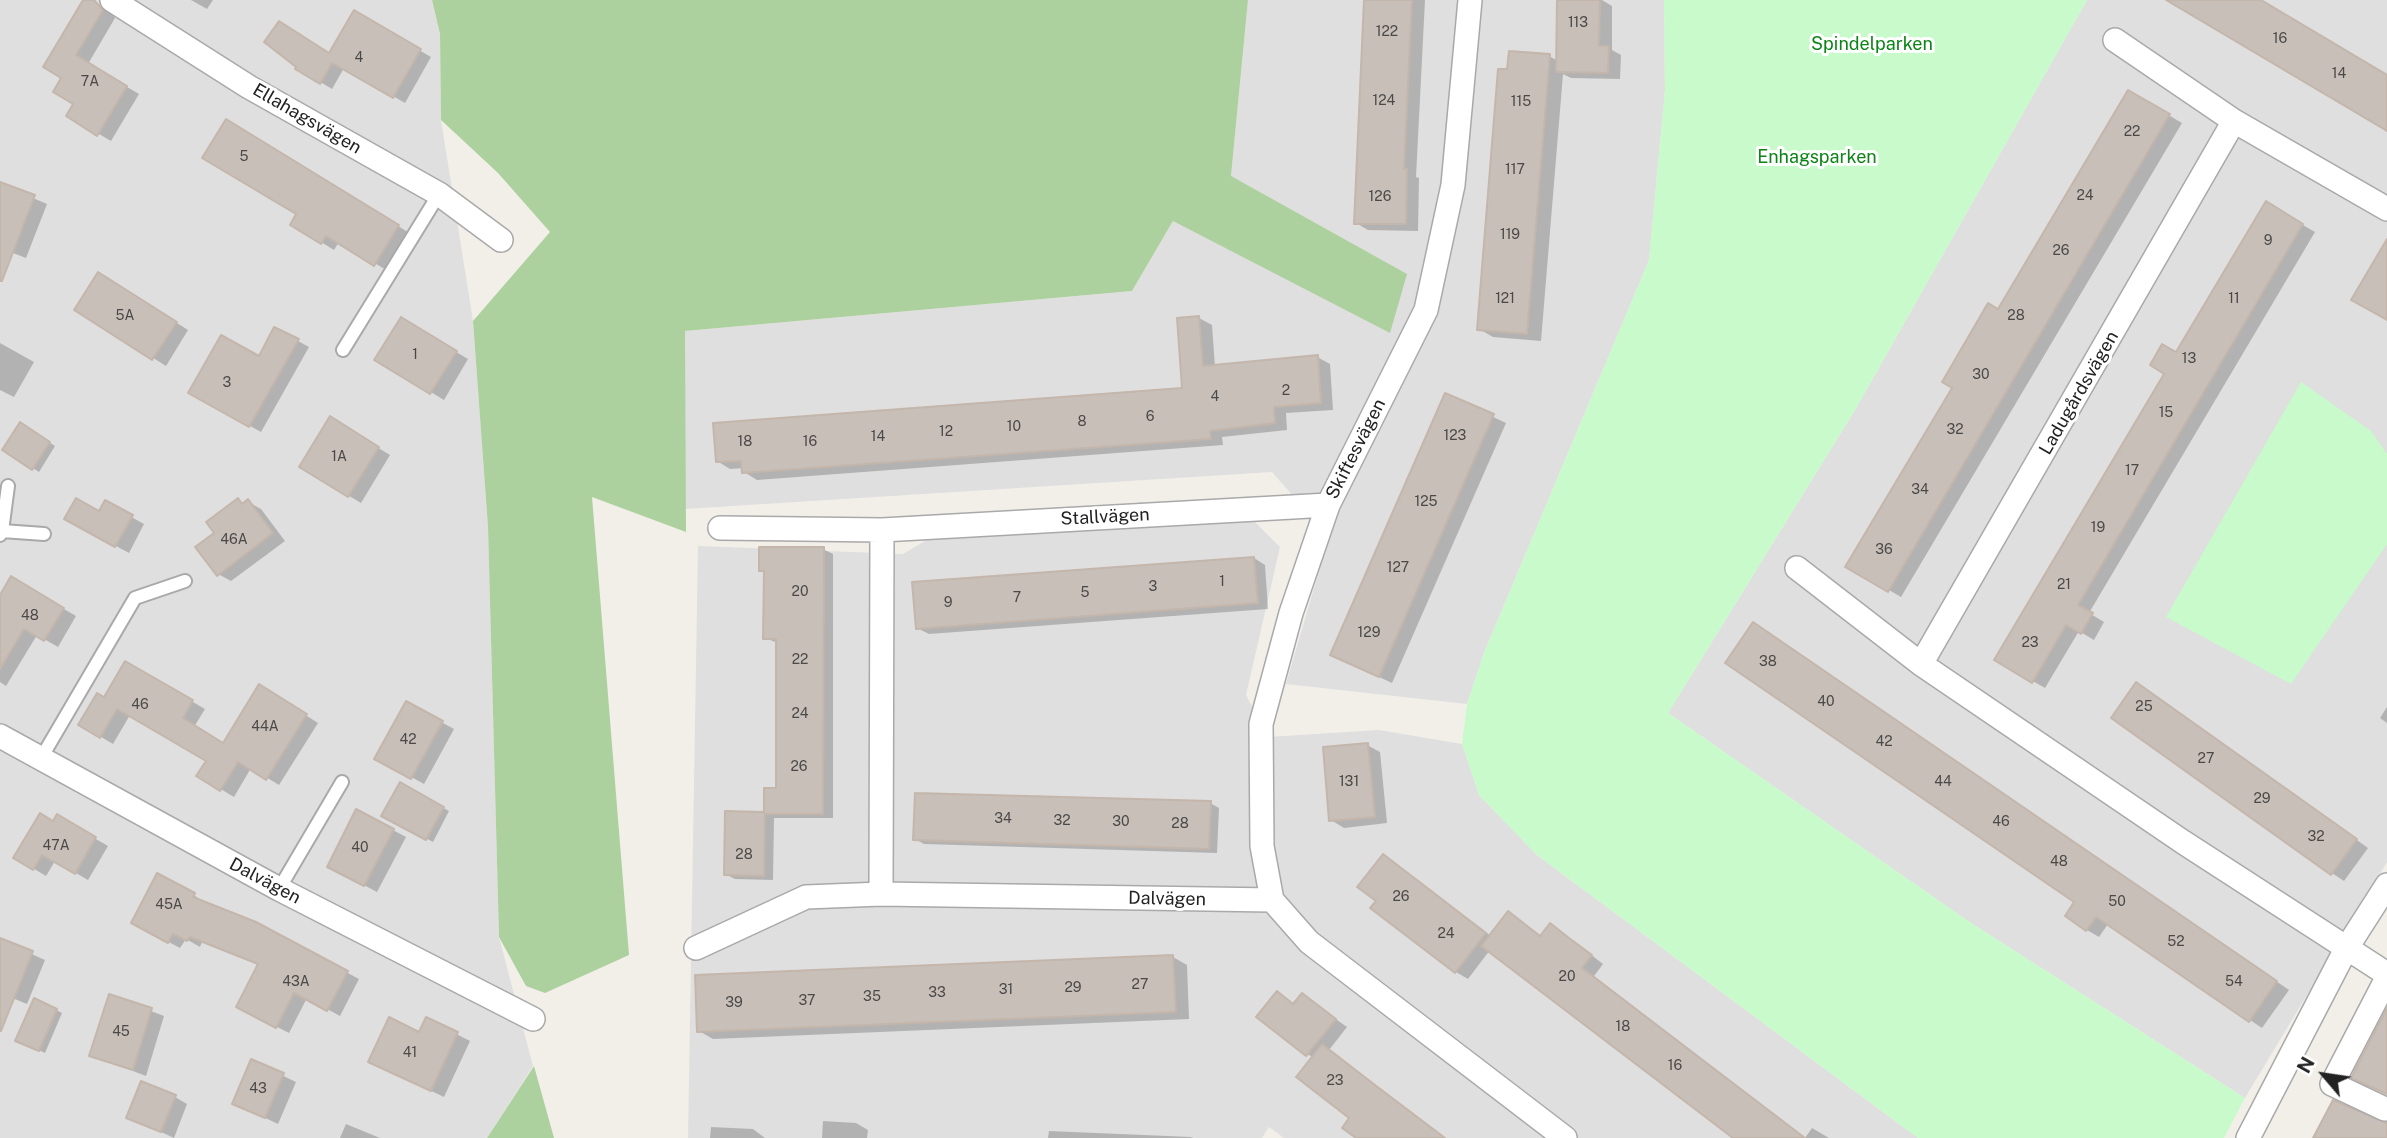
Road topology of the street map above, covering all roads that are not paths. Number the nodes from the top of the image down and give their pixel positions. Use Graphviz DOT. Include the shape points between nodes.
graph roads {
  1 [pos="112,0"];
  2 [pos="1470,0"];
  3 [pos="2115,40"];
  4 [pos="2234,121"];
  5 [pos="439,194"];
  6 [pos="2387,209"];
  7 [pos="501,240"];
  8 [pos="343,350"];
  9 [pos="8,486"];
  10 [pos="1328,505"];
  11 [pos="720,528"];
  12 [pos="882,530"];
  13 [pos="1,533"];
  14 [pos="44,534"];
  15 [pos="1797,568"];
  16 [pos="185,581"];
  17 [pos="1921,664"];
  18 [pos="0,736"];
  19 [pos="40,760"];
  20 [pos="342,782"];
  21 [pos="2387,885"];
  22 [pos="279,889"];
  23 [pos="881,894"];
  24 [pos="1272,901"];
  25 [pos="696,948"];
  26 [pos="2346,948"];
  27 [pos="2387,976"];
  28 [pos="533,1019"];
  29 [pos="2385,1109"];
  30 [pos="1565,1138"];
  31 [pos="2248,1138"];
  1 -- 5 [label="street, Ellahagsvägen" via="249,87"];
  2 -- 10 [label="street, Skiftesvägen" via="1453,185 1426,310"];
  3 -- 4 [label="street"];
  4 -- 6 [label="street"];
  4 -- 17 [label="street, Ladugårdsvägen"];
  5 -- 7 [label="street, Ellahagsvägen"];
  5 -- 8 [label="lane"];
  9 -- 13 [label="lane"];
  10 -- 12 [label="street, Stallvägen"];
  10 -- 24 [label="street, Skiftesvägen" via="1291,613 1261,724 1262,846"];
  11 -- 12 [label="street, Stallvägen"];
  12 -- 23 [label="street"];
  13 -- 14 [label="lane"];
  15 -- 17 [label="street"];
  16 -- 19 [label="lane" via="135,598"];
  17 -- 26 [label="street"];
  18 -- 19 [label="street, Dalvägen"];
  19 -- 22 [label="street, Dalvägen"];
  20 -- 22 [label="lane"];
  21 -- 26 [label="street"];
  22 -- 28 [label="street, Dalvägen"];
  23 -- 24 [label="street, Dalvägen"];
  23 -- 25 [label="street, Dalvägen" via="806,897"];
  24 -- 30 [label="street" via="1309,942"];
  26 -- 27 [label="street"];
  26 -- 31 [label="street"];
  27 -- 29 [label="street" via="2332,1084"];
}
